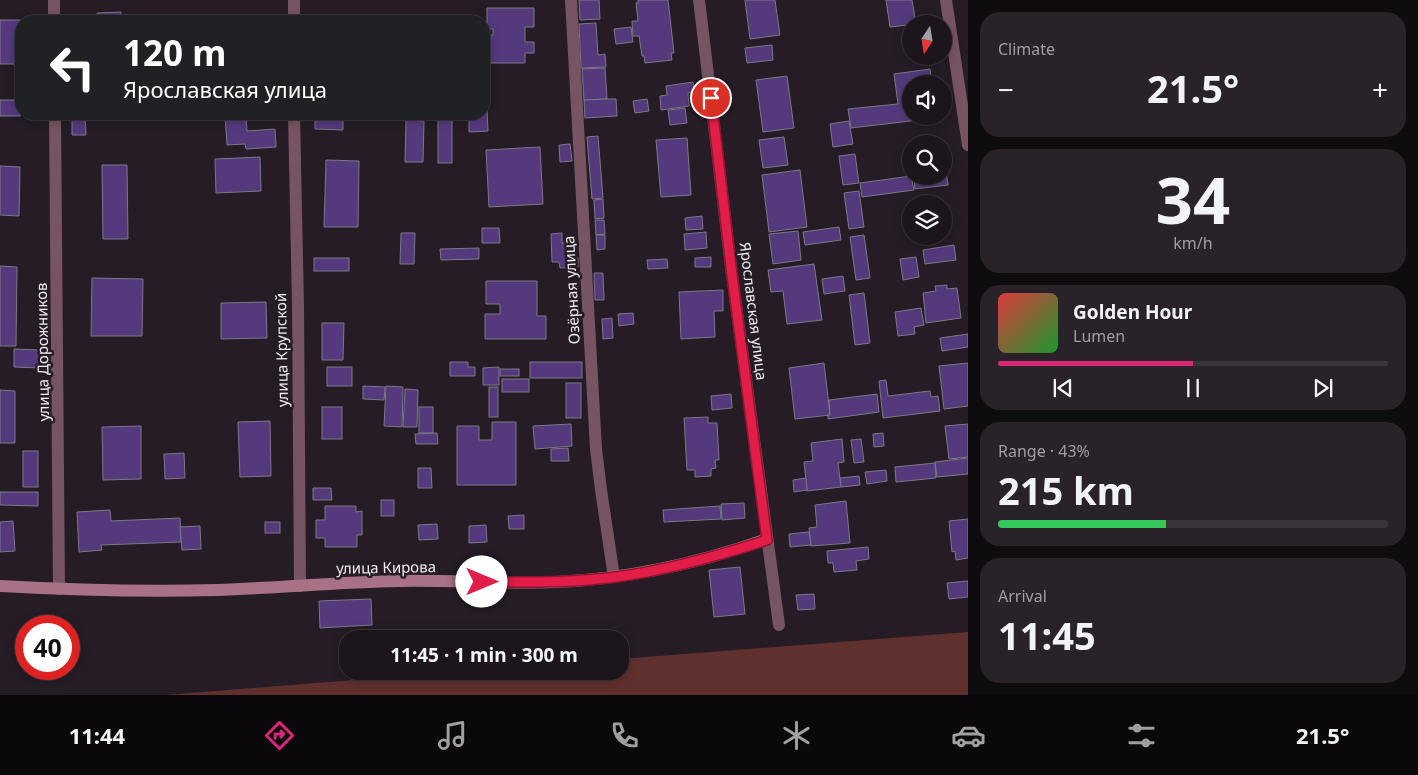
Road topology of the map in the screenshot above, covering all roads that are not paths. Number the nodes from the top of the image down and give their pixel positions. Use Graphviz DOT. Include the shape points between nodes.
graph roads {
  1 [pos="54,0"];
  2 [pos="294,0"];
  3 [pos="570,0"];
  4 [pos="699,0"];
  5 [pos="946,0"];
  6 [pos="54,15"];
  7 [pos="294,15"];
  8 [pos="56,120"];
  9 [pos="294,120"];
  10 [pos="968,145"];
  11 [pos="767,540"];
  12 [pos="614,577"];
  13 [pos="0,586"];
  14 [pos="300,586"];
  15 [pos="60,589"];
  16 [pos="779,625"];
  1 -- 6 [label="street"];
  2 -- 7 [label="street"];
  3 -- 12 [label="street, Озёрная улица" via="596,449"];
  4 -- 11 [label="street, Ярославская улица"];
  5 -- 10 [label="street"];
  8 -- 15 [label="street, улица Дорожников"];
  9 -- 14 [label="street, улица Крупской"];
  11 -- 12 [label="street, улица Кирова" via="705,559"];
  11 -- 16 [label="street, Ярославская улица"];
  12 -- 14 [label="street, улица Кирова" via="555,582 400,581"];
  13 -- 15 [label="street, улица Кирова"];
  14 -- 15 [label="street, улица Кирова" via="218,590"];
}
